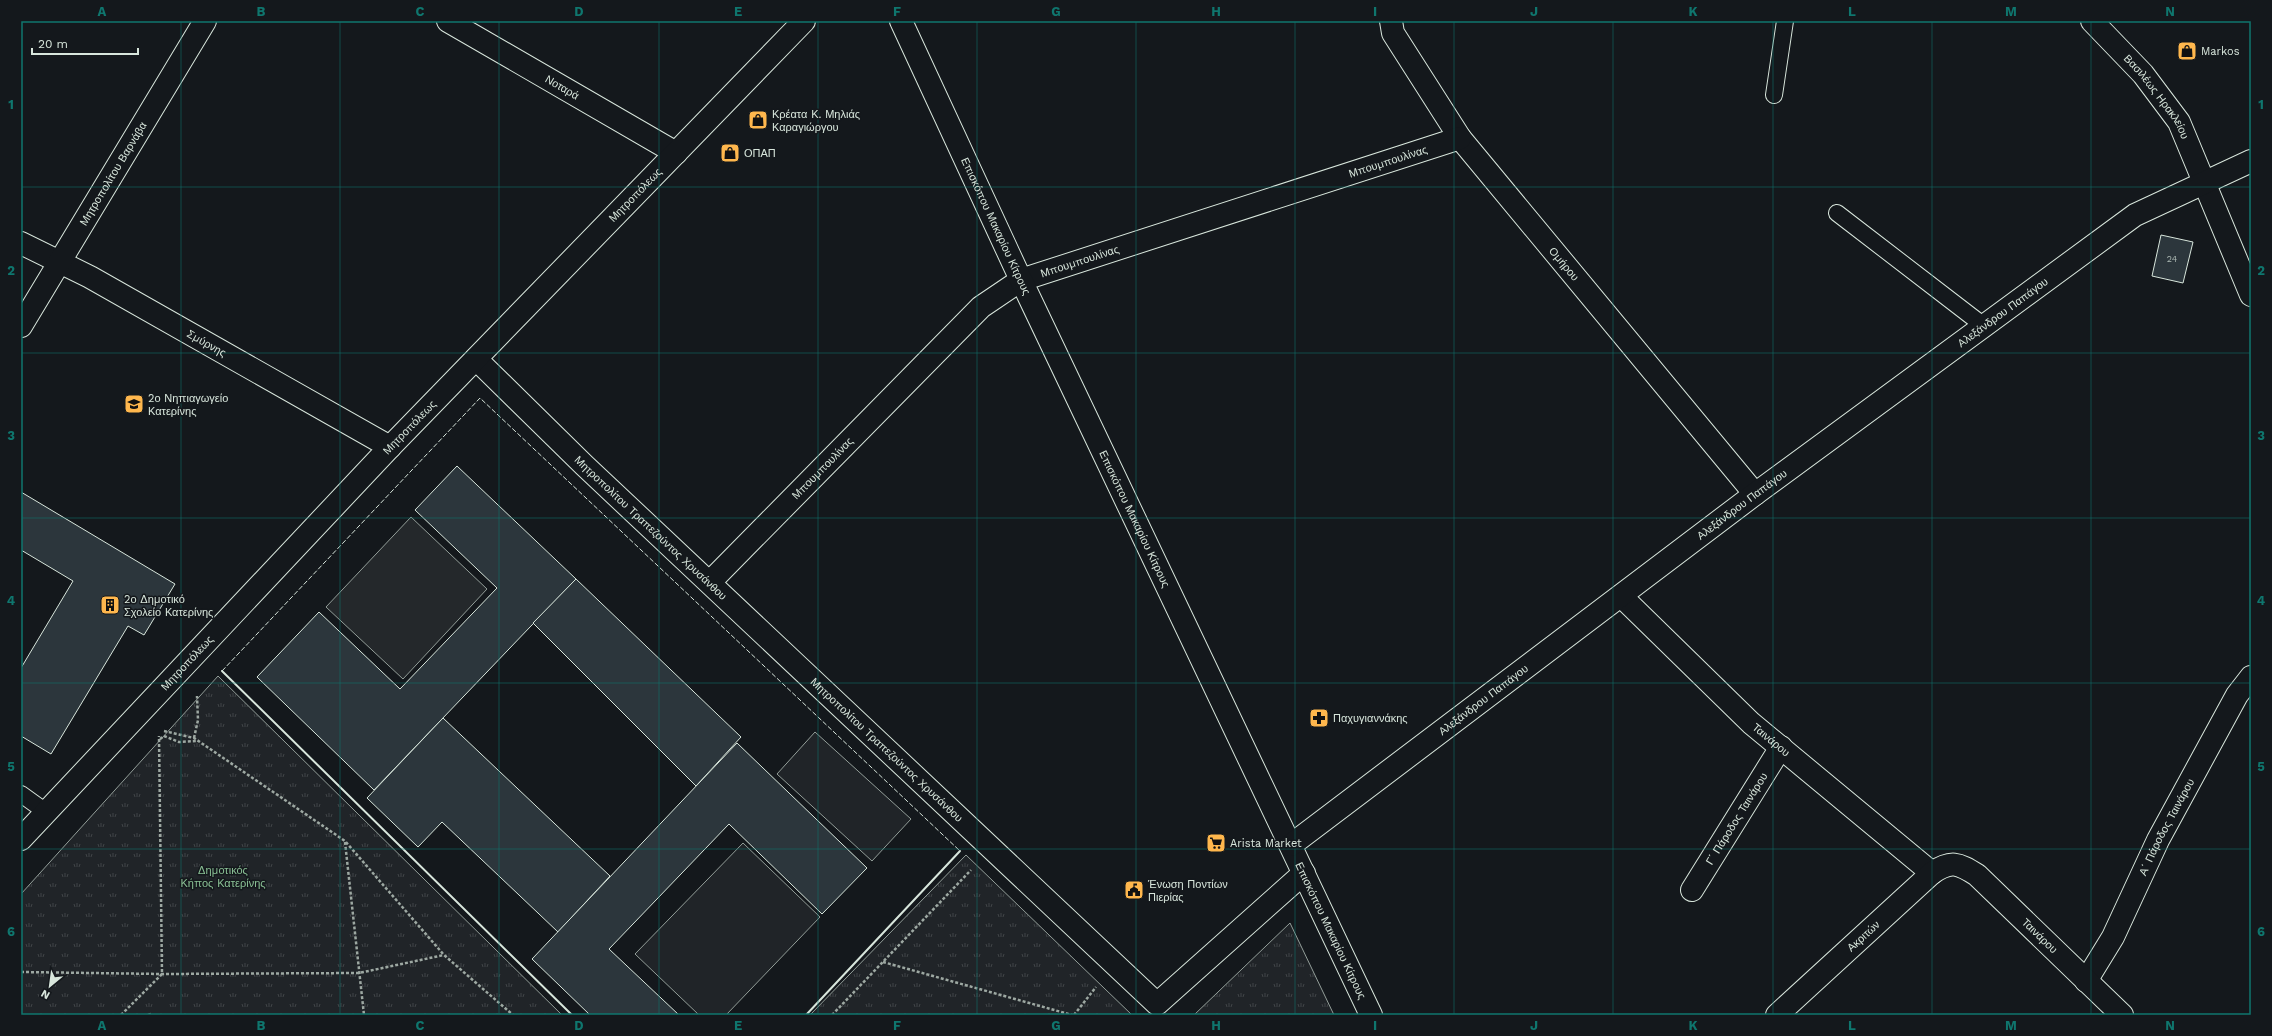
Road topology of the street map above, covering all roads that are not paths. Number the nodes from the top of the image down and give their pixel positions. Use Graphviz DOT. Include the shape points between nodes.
graph roads {
  1 [pos="205,21"];
  2 [pos="448,21"];
  3 [pos="804,21"];
  4 [pos="901,21"];
  5 [pos="1391,21"];
  6 [pos="1785,21"];
  7 [pos="2092,21"];
  8 [pos="1774,95"];
  9 [pos="1460,138"];
  10 [pos="676,153"];
  11 [pos="2251,161"];
  12 [pos="2206,182"];
  13 [pos="1837,213"];
  14 [pos="21,243"];
  15 [pos="61,262"];
  16 [pos="1021,280"];
  17 [pos="2251,295"];
  18 [pos="21,326"];
  19 [pos="1984,326"];
  20 [pos="476,359"];
  21 [pos="390,447"];
  22 [pos="1755,494"];
  23 [pos="710,582"];
  24 [pos="1621,596"];
  25 [pos="2251,677"];
  26 [pos="1781,746"];
  27 [pos="21,794"];
  28 [pos="46,812"];
  29 [pos="21,839"];
  30 [pos="1291,845"];
  31 [pos="1953,864"];
  32 [pos="1304,873"];
  33 [pos="1932,873"];
  34 [pos="1692,890"];
  35 [pos="2086,981"];
  36 [pos="1163,1009"];
  37 [pos="1371,1015"];
  38 [pos="1777,1015"];
  39 [pos="2122,1015"];
  1 -- 15 [label="street, Μητροπολίτου Βαρνάβα"];
  2 -- 10 [label="street, Νοταρά"];
  3 -- 10 [label="street, Μητροπόλεως"];
  4 -- 16 [label="street, Επισκόπου Μακαρίου Κίτρους"];
  5 -- 9 [label="street, Ομήρου" via="1393,33"];
  6 -- 8 [label="lane"];
  7 -- 12 [label="street, Βασιλέως Ηρακλείου" via="2143,74 2179,122"];
  9 -- 16 [label="street, Μπουμπουλίνας"];
  9 -- 22 [label="street, Ομήρου"];
  10 -- 20 [label="street, Μητροπόλεως"];
  11 -- 12 [label="street, Αλεξάνδρου Παπάγου"];
  12 -- 17 [label="street, Βασιλέως Ηρακλείου"];
  12 -- 19 [label="street, Αλεξάνδρου Παπάγου" via="2135,215"];
  13 -- 19 [label="lane"];
  14 -- 15 [label="street, Σμύρνης"];
  15 -- 18 [label="street, Μητροπολίτου Βαρνάβα"];
  15 -- 21 [label="street, Σμύρνης"];
  16 -- 23 [label="street, Μπουμπουλίνας" via="981,307"];
  16 -- 30 [label="street, Επισκόπου Μακαρίου Κίτρους"];
  19 -- 22 [label="street, Αλεξάνδρου Παπάγου"];
  20 -- 21 [label="street, Μητροπόλεως"];
  20 -- 23 [label="street, Μητροπολίτου Τραπεζούντος Χρυσάνθου" via="584,465"];
  21 -- 28 [label="street, Μητροπόλεως"];
  22 -- 24 [label="street, Αλεξάνδρου Παπάγου"];
  23 -- 36 [label="street, Μητροπολίτου Τραπεζούντος Χρυσάνθου"];
  24 -- 26 [label="street, Ταινάρου" via="1751,723"];
  24 -- 30 [label="street, Αλεξάνδρου Παπάγου"];
  25 -- 35 [label="street, Α΄ Πάροδος Ταινάρου" via="2237,694 2180,798 2113,937"];
  26 -- 33 [label="street, Ταινάρου"];
  26 -- 34 [label="street, Γ΄ Πάροδος Ταινάρου"];
  27 -- 28 [label="lane"];
  28 -- 29 [label="street, Μητροπόλεως"];
  30 -- 32 [label="street, Επισκόπου Μακαρίου Κίτρους"];
  31 -- 33 [label="street, Ακριτών" via="1942,866"];
  31 -- 35 [label="street, Ταινάρου" via="1977,875"];
  32 -- 36 [label="street, Μητροπολίτου Τραπεζούντος Χρυσάνθου"];
  32 -- 37 [label="street, Επισκόπου Μακαρίου Κίτρους"];
  33 -- 38 [label="street, Ακριτών"];
  35 -- 39 [label="street, Ταινάρου"];
}
